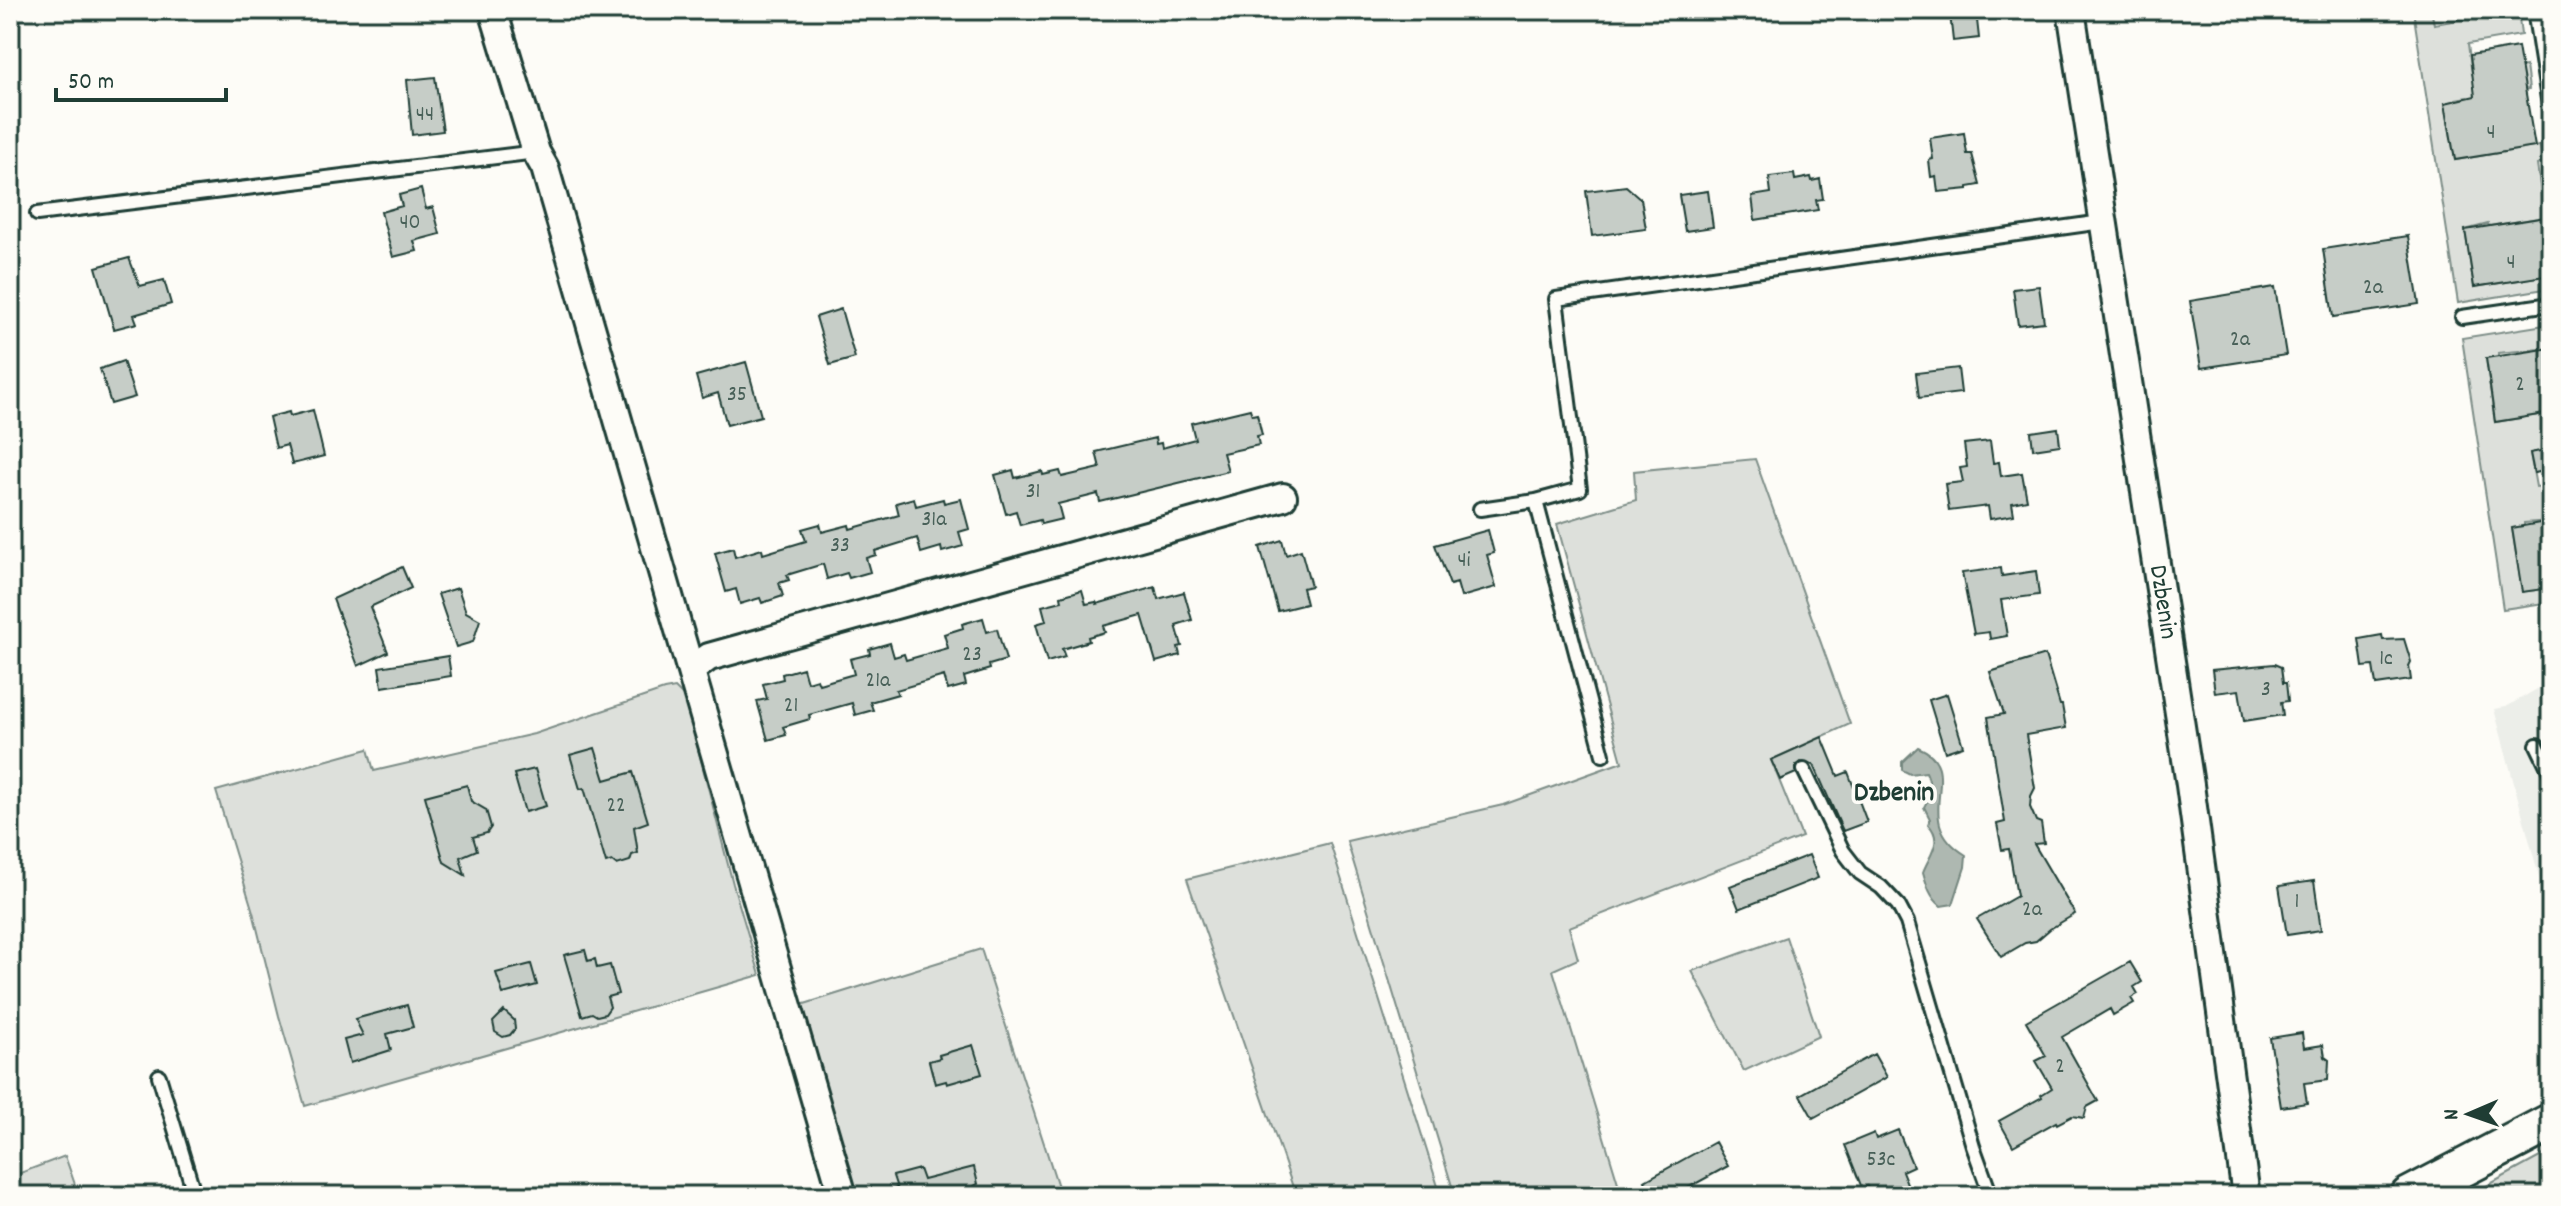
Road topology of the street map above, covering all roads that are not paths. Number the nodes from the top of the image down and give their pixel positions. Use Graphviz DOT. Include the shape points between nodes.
graph roads {
  1 [pos="493,10"];
  2 [pos="2071,10"];
  3 [pos="2534,10"];
  4 [pos="2551,118"];
  5 [pos="536,152"];
  6 [pos="37,214"];
  7 [pos="2102,222"];
  8 [pos="2551,304"];
  9 [pos="2462,317"];
  10 [pos="1283,497"];
  11 [pos="1536,501"];
  12 [pos="1480,509"];
  13 [pos="691,670"];
  14 [pos="2537,745"];
  15 [pos="1603,755"];
  16 [pos="1804,770"];
  17 [pos="2551,774"];
  18 [pos="159,1076"];
  19 [pos="2551,1122"];
  20 [pos="195,1196"];
  21 [pos="843,1196"];
  22 [pos="1991,1196"];
  23 [pos="2246,1196"];
  24 [pos="2409,1196"];
  1 -- 5 [label="street"];
  2 -- 7 [label="street, Dzbenin"];
  3 -- 4 [label="lane"];
  5 -- 6 [label="lane"];
  5 -- 13 [label="street" via="545,168"];
  7 -- 11 [label="lane" via="1556,299 1580,489"];
  7 -- 23 [label="street, Dzbenin" via="2190,785"];
  8 -- 9 [label="lane"];
  10 -- 13 [label="street" via="709,657"];
  11 -- 12 [label="lane"];
  11 -- 15 [label="lane"];
  13 -- 21 [label="street"];
  14 -- 17 [label="lane"];
  16 -- 22 [label="lane" via="1843,851 1898,905 1907,922"];
  18 -- 20 [label="lane"];
  19 -- 24 [label="street"];
}
